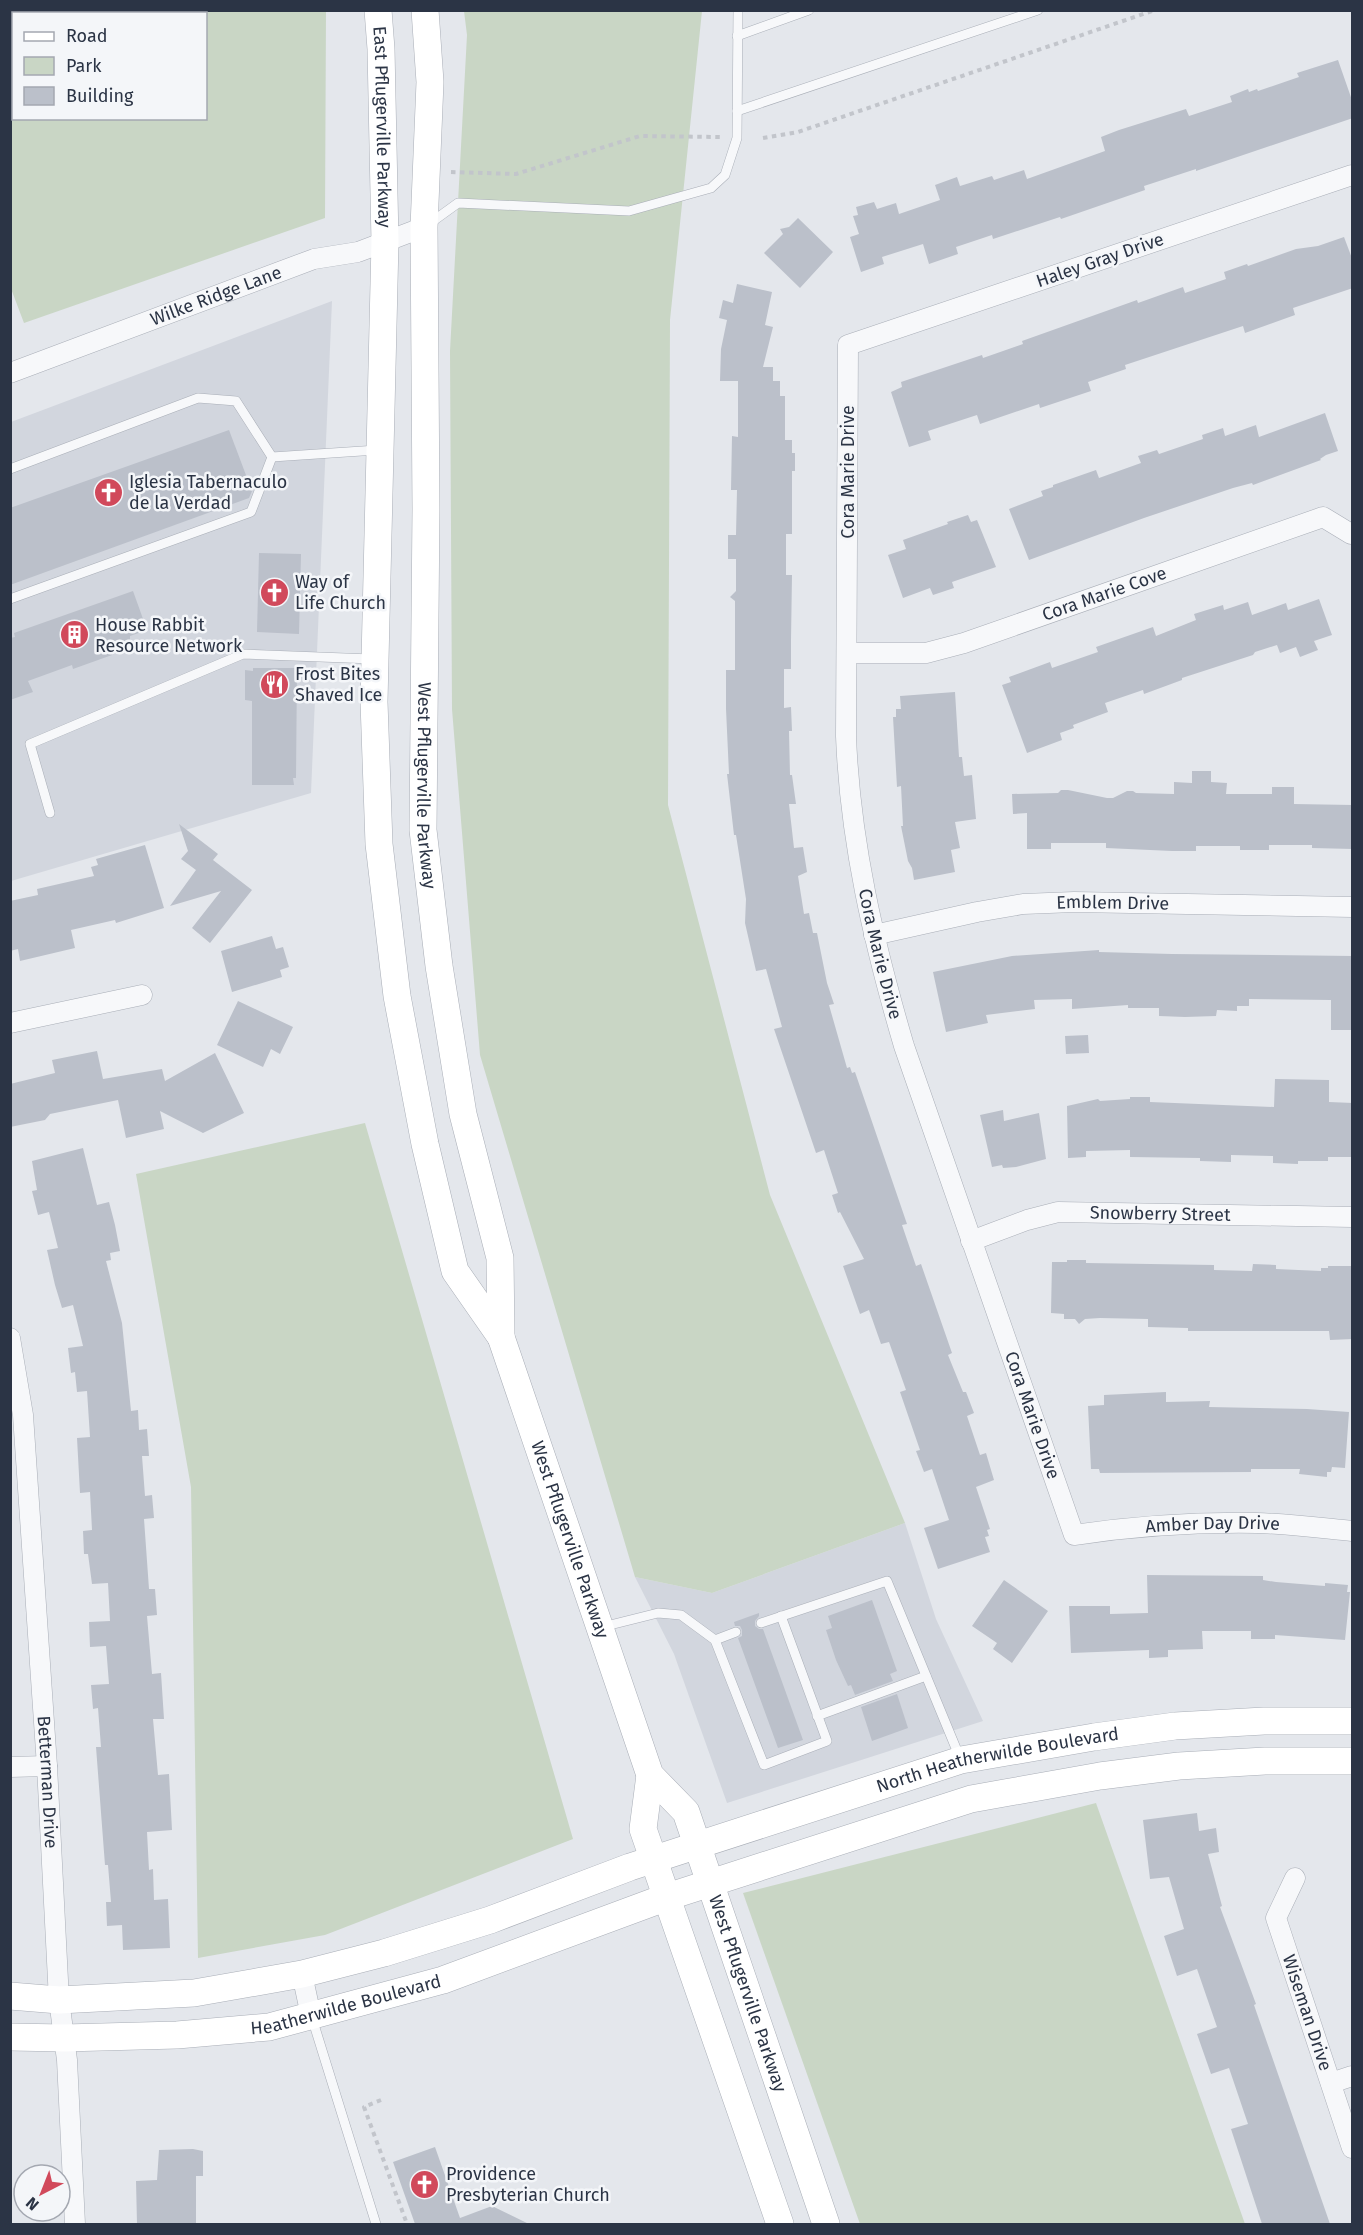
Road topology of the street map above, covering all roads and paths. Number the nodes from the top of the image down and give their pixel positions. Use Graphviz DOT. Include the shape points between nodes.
graph roads {
  1 [pos="378,10"];
  2 [pos="425,10"];
  3 [pos="738,10"];
  4 [pos="809,10"];
  5 [pos="1038,10"];
  6 [pos="1155,10"];
  7 [pos="737,36"];
  8 [pos="737,111"];
  9 [pos="720,137"];
  10 [pos="763,138"];
  11 [pos="450,172"];
  12 [pos="1353,175"];
  13 [pos="424,227"];
  14 [pos="385,242"];
  15 [pos="848,345"];
  16 [pos="10,373"];
  17 [pos="380,450"];
  18 [pos="272,457"];
  19 [pos="10,469"];
  20 [pos="1352,534"];
  21 [pos="10,599"];
  22 [pos="848,653"];
  23 [pos="375,659"];
  24 [pos="50,813"];
  25 [pos="1353,907"];
  26 [pos="874,935"];
  27 [pos="142,995"];
  28 [pos="10,1023"];
  29 [pos="1353,1217"];
  30 [pos="971,1241"];
  31 [pos="501,1337"];
  32 [pos="10,1338"];
  33 [pos="1353,1531"];
  34 [pos="1074,1534"];
  35 [pos="781,1616"];
  36 [pos="761,1623"];
  37 [pos="600,1628"];
  38 [pos="736,1632"];
  39 [pos="715,1640"];
  40 [pos="926,1676"];
  41 [pos="817,1716"];
  42 [pos="1353,1721"];
  43 [pos="961,1760"];
  44 [pos="1353,1761"];
  45 [pos="47,1766"];
  46 [pos="10,1767"];
  47 [pos="650,1775"];
  48 [pos="931,1811"];
  49 [pos="697,1846"];
  50 [pos="653,1860"];
  51 [pos="1295,1878"];
  52 [pos="710,1883"];
  53 [pos="667,1897"];
  54 [pos="302,1974"];
  55 [pos="10,1996"];
  56 [pos="59,2000"];
  57 [pos="311,2016"];
  58 [pos="10,2037"];
  59 [pos="64,2038"];
  60 [pos="1353,2076"];
  61 [pos="1331,2083"];
  62 [pos="381,2100"];
  63 [pos="1353,2148"];
  64 [pos="75,2224"];
  65 [pos="376,2224"];
  66 [pos="407,2224"];
  67 [pos="780,2224"];
  68 [pos="826,2224"];
  1 -- 14 [label="main road, East Pflugerville Parkway"];
  2 -- 13 [label="main road" via="430,82"];
  3 -- 7 [label="lane"];
  4 -- 7 [label="lane"];
  5 -- 8 [label="lane"];
  6 -- 10 [label="path" via="798,132"];
  7 -- 8 [label="lane"];
  8 -- 13 [label="lane" via="737,138 725,175 711,188 629,211 458,203"];
  9 -- 11 [label="path" via="640,136 516,174"];
  12 -- 15 [label="street, Haley Gray Drive"];
  13 -- 14 [label="street, Wilke Ridge Lane"];
  13 -- 31 [label="main road, West Pflugerville Parkway" via="423,830 463,1114 500,1258"];
  14 -- 16 [label="street, Wilke Ridge Lane" via="358,252 314,259"];
  14 -- 17 [label="main road, West Pflugerville Parkway"];
  15 -- 22 [label="street, Cora Marie Drive"];
  17 -- 18 [label="lane"];
  17 -- 23 [label="main road, West Pflugerville Parkway"];
  18 -- 19 [label="lane" via="236,401 198,398"];
  18 -- 21 [label="lane" via="251,512"];
  20 -- 22 [label="street, Cora Marie Cove" via="1323,517 964,643 926,653"];
  22 -- 26 [label="street, Cora Marie Drive" via="848,772 858,857"];
  23 -- 24 [label="lane" via="243,654 30,744"];
  23 -- 31 [label="main road, West Pflugerville Parkway" via="379,844 399,1008 454,1271"];
  25 -- 26 [label="street, Emblem Drive" via="1023,904"];
  26 -- 30 [label="street, Cora Marie Drive" via="904,1046"];
  27 -- 28 [label="street"];
  29 -- 30 [label="street, Snowberry Street" via="1058,1212"];
  30 -- 34 [label="street, Cora Marie Drive"];
  31 -- 37 [label="main road, West Pflugerville Parkway"];
  32 -- 45 [label="street, Betterman Drive" via="23,1415"];
  33 -- 34 [label="street, Amber Day Drive" via="1259,1523 1191,1523"];
  35 -- 36 [label="lane"];
  35 -- 40 [label="lane" via="887,1581"];
  35 -- 41 [label="lane"];
  37 -- 39 [label="lane" via="658,1613 681,1616"];
  37 -- 47 [label="main road, West Pflugerville Parkway"];
  38 -- 39 [label="lane"];
  39 -- 41 [label="lane" via="764,1765 827,1741"];
  40 -- 41 [label="lane"];
  40 -- 43 [label="lane"];
  42 -- 43 [label="main road, North Heatherwilde Boulevard" via="1175,1726"];
  43 -- 48 [label="main road" via="964,1774"];
  43 -- 49 [label="main road, North Heatherwilde Boulevard"];
  44 -- 48 [label="main road, North Heatherwilde Boulevard" via="1179,1766 971,1798"];
  45 -- 46 [label="street"];
  45 -- 56 [label="street, Betterman Drive"];
  47 -- 49 [label="main road, West Pflugerville Parkway" via="686,1812"];
  47 -- 50 [label="main road, West Pflugerville Parkway" via="643,1828"];
  48 -- 52 [label="main road, North Heatherwilde Boulevard"];
  49 -- 50 [label="main road, North Heatherwilde Boulevard"];
  49 -- 52 [label="main road, West Pflugerville Parkway"];
  50 -- 53 [label="main road, West Pflugerville Parkway"];
  50 -- 54 [label="main road" via="480,1923"];
  51 -- 61 [label="street, Wiseman Drive" via="1276,1918"];
  52 -- 53 [label="main road, North Heatherwilde Boulevard"];
  52 -- 68 [label="main road, West Pflugerville Parkway"];
  53 -- 57 [label="main road, Heatherwilde Boulevard" via="443,1980"];
  53 -- 67 [label="main road, West Pflugerville Parkway"];
  54 -- 56 [label="main road" via="194,1993"];
  54 -- 57 [label="street"];
  55 -- 56 [label="main road"];
  56 -- 59 [label="street, Betterman Drive"];
  57 -- 59 [label="main road, Heatherwilde Boulevard" via="269,2027 177,2035"];
  57 -- 65 [label="lane"];
  58 -- 59 [label="main road, Heatherwilde Boulevard"];
  59 -- 64 [label="street, Betterman Drive"];
  60 -- 61 [label="street"];
  61 -- 63 [label="street, Wiseman Drive"];
  62 -- 66 [label="path" via="364,2107"];
}
